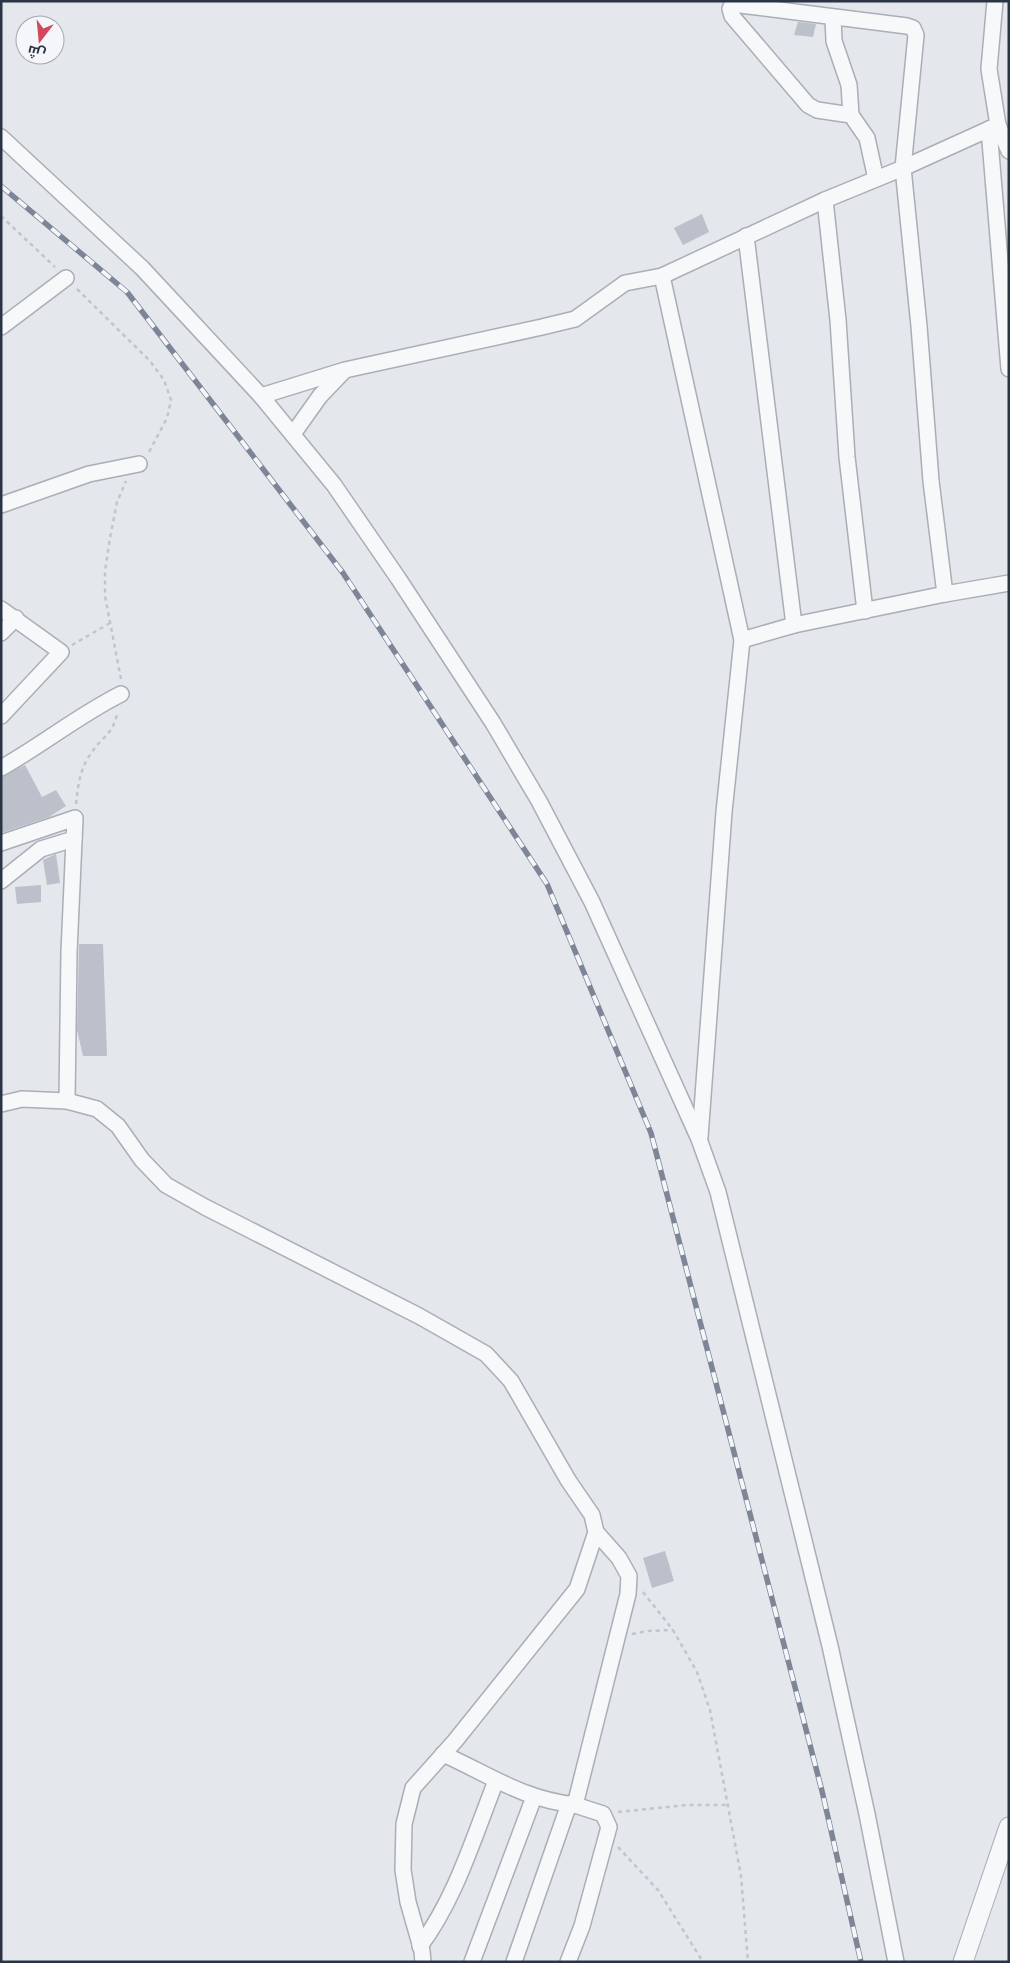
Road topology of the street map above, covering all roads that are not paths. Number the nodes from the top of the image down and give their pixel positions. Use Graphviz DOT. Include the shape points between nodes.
graph roads {
  1 [pos="996,1"];
  2 [pos="797,7"];
  3 [pos="833,17"];
  4 [pos="851,115"];
  5 [pos="993,128"];
  6 [pos="1,137"];
  7 [pos="1009,151"];
  8 [pos="903,168"];
  9 [pos="876,179"];
  10 [pos="825,200"];
  11 [pos="746,236"];
  12 [pos="662,276"];
  13 [pos="66,278"];
  14 [pos="1,327"];
  15 [pos="1009,362"];
  16 [pos="345,370"];
  17 [pos="262,396"];
  18 [pos="293,434"];
  19 [pos="138,464"];
  20 [pos="1,504"];
  21 [pos="1009,583"];
  22 [pos="945,594"];
  23 [pos="1,609"];
  24 [pos="865,611"];
  25 [pos="16,618"];
  26 [pos="794,625"];
  27 [pos="1,633"];
  28 [pos="742,640"];
  29 [pos="121,694"];
  30 [pos="1,716"];
  31 [pos="1,768"];
  32 [pos="74,839"];
  33 [pos="1,842"];
  34 [pos="1,881"];
  35 [pos="67,1101"];
  36 [pos="1,1104"];
  37 [pos="700,1139"];
  38 [pos="596,1532"];
  39 [pos="443,1754"];
  40 [pos="496,1781"];
  41 [pos="534,1797"];
  42 [pos="572,1804"];
  43 [pos="1009,1828"];
  44 [pos="420,1946"];
  45 [pos="423,1962"];
  46 [pos="472,1962"];
  47 [pos="514,1962"];
  48 [pos="568,1962"];
  49 [pos="896,1962"];
  50 [pos="963,1962"];
  1 -- 5 [label="street" via="989,69"];
  2 -- 3 [label="street"];
  2 -- 4 [label="street" via="732,4 730,9 732,16 808,105 817,110"];
  3 -- 4 [label="street" via="834,40 849,85"];
  3 -- 8 [label="street" via="913,28 916,35"];
  4 -- 9 [label="street" via="867,138"];
  5 -- 7 [label="street"];
  5 -- 8 [label="street"];
  5 -- 15 [label="street"];
  6 -- 17 [label="street" via="142,268"];
  8 -- 9 [label="street"];
  8 -- 22 [label="street" via="931,480"];
  9 -- 10 [label="street"];
  10 -- 11 [label="street"];
  10 -- 24 [label="street" via="838,320 847,457"];
  11 -- 12 [label="street"];
  11 -- 26 [label="street"];
  12 -- 16 [label="street" via="625,283 575,319"];
  12 -- 28 [label="street"];
  13 -- 14 [label="street"];
  16 -- 17 [label="street"];
  16 -- 18 [label="street" via="320,396"];
  17 -- 18 [label="street"];
  18 -- 37 [label="street" via="334,485 398,578 494,723 535,793 592,902"];
  19 -- 20 [label="street" via="88,474"];
  21 -- 22 [label="street"];
  22 -- 24 [label="street"];
  23 -- 25 [label="street"];
  24 -- 26 [label="street"];
  25 -- 27 [label="street"];
  25 -- 30 [label="street" via="61,652"];
  26 -- 28 [label="street"];
  28 -- 37 [label="street" via="724,812"];
  29 -- 31 [label="street" via="94,707"];
  32 -- 33 [label="street" via="75,818"];
  32 -- 34 [label="street" via="41,849"];
  32 -- 35 [label="street"];
  35 -- 36 [label="street" via="22,1099"];
  35 -- 38 [label="street" via="97,1109 111,1120 154,1175 166,1185 486,1354 511,1382 592,1515"];
  37 -- 49 [label="street" via="718,1192 830,1646"];
  38 -- 39 [label="street" via="577,1589"];
  38 -- 42 [label="street" via="619,1558 629,1576 628,1594"];
  39 -- 40 [label="street"];
  39 -- 44 [label="street" via="413,1788 404,1824 403,1870"];
  40 -- 41 [label="street"];
  40 -- 44 [label="street" via="456,1881 432,1930"];
  41 -- 42 [label="street"];
  41 -- 46 [label="street"];
  42 -- 47 [label="street"];
  42 -- 48 [label="street" via="603,1814 609,1827 582,1926"];
  43 -- 50 [label="street"];
  44 -- 45 [label="street"];
}
